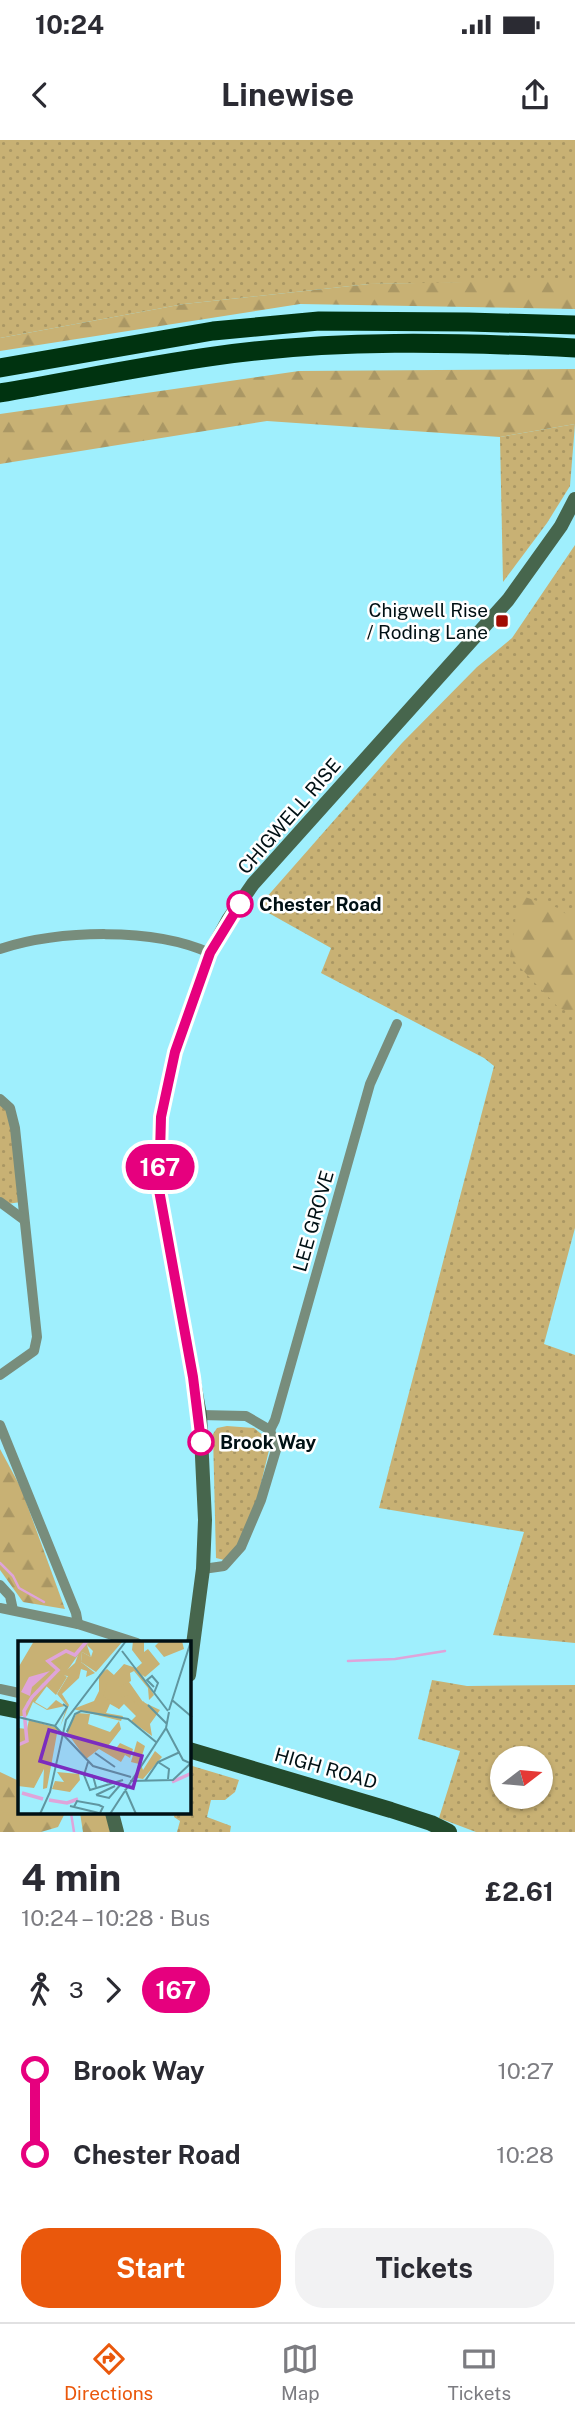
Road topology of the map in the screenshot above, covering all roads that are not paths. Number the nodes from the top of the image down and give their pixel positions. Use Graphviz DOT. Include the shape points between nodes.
graph roads {
  1 [pos="575,325"];
  2 [pos="575,348"];
  3 [pos="0,368"];
  4 [pos="0,393"];
  5 [pos="575,499"];
  6 [pos="0,949"];
  7 [pos="210,953"];
  8 [pos="397,1024"];
  9 [pos="0,1099"];
  10 [pos="0,1202"];
  11 [pos="23,1219"];
  12 [pos="0,1375"];
  13 [pos="200,1415"];
  14 [pos="0,1424"];
  15 [pos="270,1430"];
  16 [pos="203,1569"];
  17 [pos="0,1585"];
  18 [pos="0,1608"];
  19 [pos="13,1610"];
  20 [pos="78,1623"];
  21 [pos="130,1641"];
  22 [pos="191,1648"];
  23 [pos="0,1689"];
  24 [pos="18,1693"];
  25 [pos="0,1707"];
  26 [pos="18,1710"];
  27 [pos="191,1751"];
  28 [pos="112,1814"];
  29 [pos="117,1832"];
  30 [pos="449,1832"];
  1 -- 3 [label="highway" via="319,321 214,331"];
  2 -- 4 [label="highway" via="468,343 323,346 216,356"];
  5 -- 7 [label="main road, CHIGWELL RISE" via="508,600 253,884"];
  6 -- 7 [label="street" via="27,940 96,933 193,945"];
  7 -- 13 [label="main road, CHIGWELL RISE" via="175,1052 161,1117 159,1190"];
  8 -- 15 [label="street, LEE GROVE" via="370,1084"];
  9 -- 11 [label="street" via="10,1108 15,1128"];
  10 -- 11 [label="street"];
  11 -- 12 [label="street" via="37,1336 34,1351"];
  13 -- 15 [label="street" via="246,1416"];
  13 -- 16 [label="main road, CHIGWELL RISE"];
  14 -- 20 [label="street"];
  15 -- 16 [label="street, LEE GROVE" via="276,1450 241,1547 224,1566"];
  16 -- 22 [label="main road, CHIGWELL RISE"];
  17 -- 19 [label="street" via="10,1596"];
  18 -- 19 [label="street"];
  19 -- 20 [label="street"];
  20 -- 21 [label="street"];
  23 -- 24 [label="street"];
  25 -- 26 [label="main road"];
  27 -- 30 [label="main road, HIGH ROAD" via="401,1813"];
  28 -- 29 [label="main road"];
}
